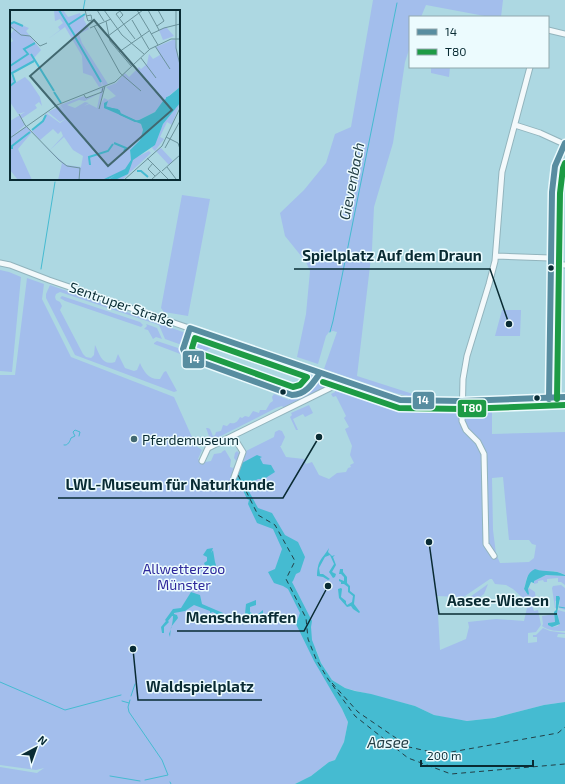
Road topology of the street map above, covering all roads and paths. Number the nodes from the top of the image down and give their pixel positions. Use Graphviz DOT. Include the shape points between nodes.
graph roads {
  1 [pos="549,30"];
  2 [pos="565,34"];
  3 [pos="530,68"];
  4 [pos="514,125"];
  5 [pos="564,144"];
  6 [pos="496,256"];
  7 [pos="551,261"];
  8 [pos="0,263"];
  9 [pos="565,266"];
  10 [pos="334,378"];
  11 [pos="565,397"];
  12 [pos="549,399"];
  13 [pos="462,401"];
  14 [pos="233,436"];
  15 [pos="202,461"];
  16 [pos="234,477"];
  17 [pos="494,556"];
  1 -- 2 [label="street"];
  3 -- 4 [label="street"];
  4 -- 5 [label="street"];
  4 -- 6 [label="street" via="502,172"];
  5 -- 7 [label="street" via="555,166 553,182"];
  6 -- 7 [label="street"];
  6 -- 13 [label="street" via="467,356"];
  7 -- 9 [label="street"];
  7 -- 12 [label="street"];
  8 -- 10 [label="street, Sentruper Straße"];
  10 -- 13 [label="street, Sentruper Straße" via="400,400"];
  10 -- 14 [label="street" via="330,388"];
  11 -- 12 [label="street, Sentruper Straße"];
  12 -- 13 [label="street, Sentruper Straße"];
  13 -- 17 [label="street" via="463,426 478,442 484,454 486,544"];
  14 -- 15 [label="street" via="208,448"];
  14 -- 16 [label="street" via="243,452"];
}
